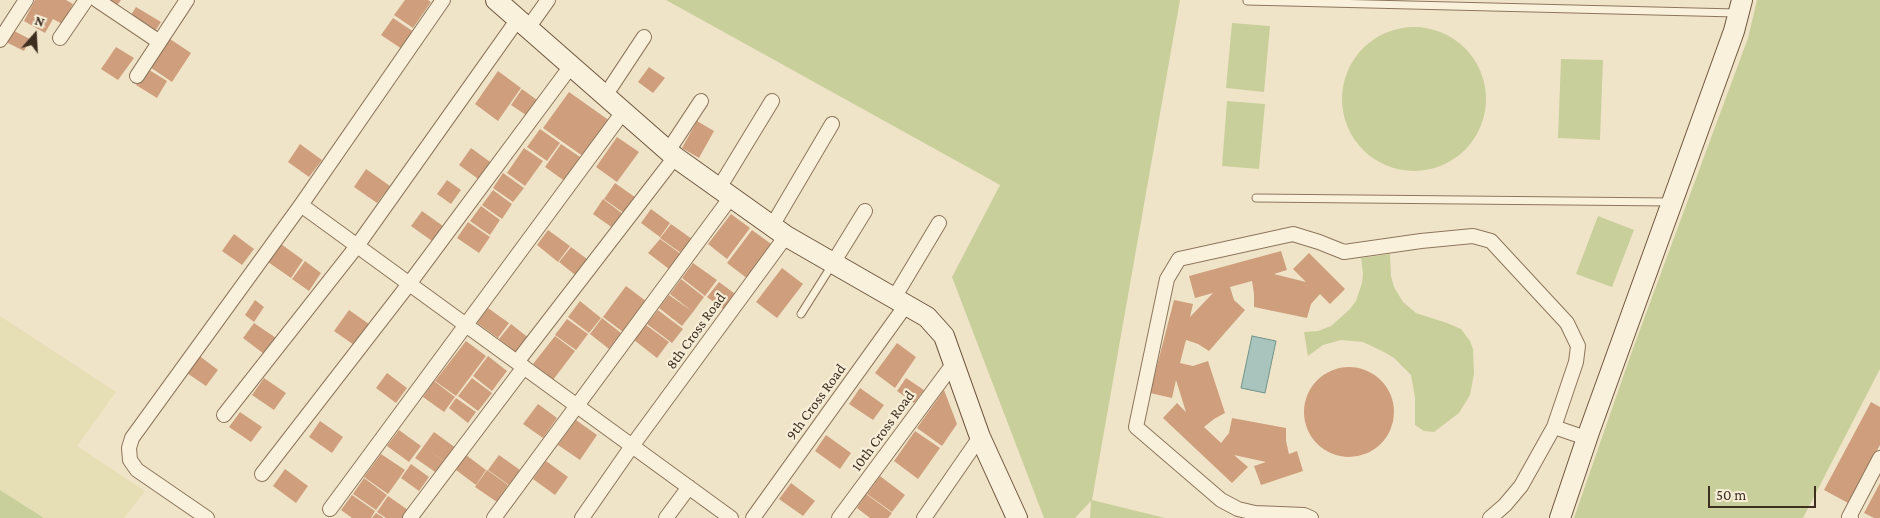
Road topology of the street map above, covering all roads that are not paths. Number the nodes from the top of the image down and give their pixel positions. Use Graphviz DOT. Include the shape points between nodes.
graph roads {
  1 [pos="26,0"];
  2 [pos="86,0"];
  3 [pos="97,0"];
  4 [pos="187,0"];
  5 [pos="443,0"];
  6 [pos="496,0"];
  7 [pos="548,0"];
  8 [pos="1247,1"];
  9 [pos="1740,7"];
  10 [pos="523,24"];
  11 [pos="644,37"];
  12 [pos="60,38"];
  13 [pos="0,40"];
  14 [pos="158,42"];
  15 [pos="571,66"];
  16 [pos="137,76"];
  17 [pos="605,96"];
  18 [pos="701,101"];
  19 [pos="772,101"];
  20 [pos="623,112"];
  21 [pos="832,124"];
  22 [pos="672,154"];
  23 [pos="725,193"];
  24 [pos="1256,198"];
  25 [pos="1671,202"];
  26 [pos="301,205"];
  27 [pos="865,211"];
  28 [pos="939,223"];
  29 [pos="779,231"];
  30 [pos="357,246"];
  31 [pos="833,263"];
  32 [pos="409,284"];
  33 [pos="900,302"];
  34 [pos="801,314"];
  35 [pos="464,325"];
  36 [pos="954,363"];
  37 [pos="521,365"];
  38 [pos="578,406"];
  39 [pos="224,415"];
  40 [pos="1555,424"];
  41 [pos="1588,435"];
  42 [pos="980,437"];
  43 [pos="632,446"];
  44 [pos="1880,458"];
  45 [pos="262,474"];
  46 [pos="689,487"];
  47 [pos="330,510"];
  48 [pos="1016,517"];
  49 [pos="208,518"];
  50 [pos="410,518"];
  51 [pos="494,518"];
  52 [pos="582,518"];
  53 [pos="666,518"];
  54 [pos="731,518"];
  55 [pos="753,518"];
  56 [pos="839,518"];
  57 [pos="924,518"];
  58 [pos="1311,518"];
  59 [pos="1490,518"];
  60 [pos="1560,518"];
  61 [pos="1851,518"];
  1 -- 13 [label="street"];
  2 -- 12 [label="street"];
  3 -- 14 [label="street"];
  4 -- 14 [label="street"];
  5 -- 26 [label="street"];
  6 -- 10 [label="street"];
  7 -- 10 [label="street"];
  8 -- 9 [label="lane" via="1699,14"];
  9 -- 25 [label="street"];
  10 -- 15 [label="street"];
  10 -- 30 [label="street"];
  11 -- 17 [label="street"];
  14 -- 16 [label="street"];
  15 -- 17 [label="street"];
  15 -- 32 [label="street"];
  17 -- 20 [label="street"];
  18 -- 22 [label="street"];
  19 -- 23 [label="street"];
  20 -- 22 [label="street"];
  20 -- 35 [label="street"];
  21 -- 29 [label="street, 8th Cross Road"];
  22 -- 23 [label="street"];
  22 -- 37 [label="street"];
  23 -- 29 [label="street"];
  23 -- 38 [label="street"];
  24 -- 25 [label="lane"];
  25 -- 41 [label="street"];
  26 -- 30 [label="street"];
  26 -- 49 [label="street" via="132,438 130,460 136,470"];
  27 -- 31 [label="street"];
  28 -- 33 [label="street, 9th Cross Road"];
  29 -- 31 [label="street"];
  29 -- 43 [label="street, 8th Cross Road"];
  30 -- 32 [label="street"];
  30 -- 39 [label="street"];
  31 -- 33 [label="street"];
  31 -- 34 [label="lane"];
  32 -- 35 [label="street"];
  32 -- 45 [label="street"];
  33 -- 36 [label="street" via="927,317 944,336"];
  33 -- 55 [label="street, 9th Cross Road"];
  35 -- 37 [label="street"];
  35 -- 47 [label="street"];
  36 -- 42 [label="street"];
  36 -- 56 [label="street, 10th Cross Road"];
  37 -- 38 [label="street"];
  37 -- 50 [label="street"];
  38 -- 43 [label="street"];
  38 -- 51 [label="street"];
  40 -- 41 [label="street"];
  40 -- 58 [label="street" via="1576,362 1578,346 1567,323 1491,241 1473,236 1344,252 1293,234 1179,259 1166,278 1136,427 1221,500 1238,509"];
  40 -- 59 [label="street" via="1521,486"];
  41 -- 60 [label="street"];
  42 -- 48 [label="street"];
  42 -- 57 [label="street"];
  43 -- 46 [label="street"];
  43 -- 52 [label="street, 8th Cross Road"];
  44 -- 61 [label="street"];
  46 -- 53 [label="street"];
  46 -- 54 [label="street"];
}
